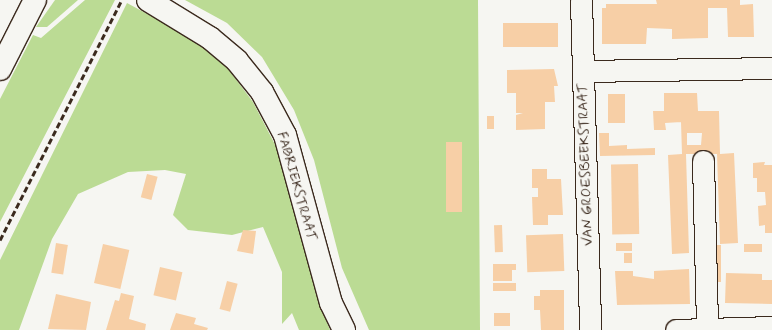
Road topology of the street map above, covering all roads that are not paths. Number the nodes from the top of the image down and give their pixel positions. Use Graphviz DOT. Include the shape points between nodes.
graph roads {
  1 [pos="35,0"];
  2 [pos="148,0"];
  3 [pos="581,0"];
  4 [pos="772,68"];
  5 [pos="0,69"];
  6 [pos="583,71"];
  7 [pos="703,161"];
  8 [pos="772,327"];
  9 [pos="707,329"];
  10 [pos="344,330"];
  11 [pos="590,330"];
  12 [pos="676,330"];
  1 -- 5 [label="main road"];
  2 -- 10 [label="main road, FABRIEKSTRAAT" via="210,38 236,61 262,92 285,135 331,303"];
  3 -- 6 [label="street, VAN GROESBEEKSTRAAT"];
  4 -- 6 [label="street"];
  6 -- 11 [label="street, VAN GROESBEEKSTRAAT"];
  7 -- 9 [label="street"];
  8 -- 9 [label="street"];
  9 -- 12 [label="street"];
}
